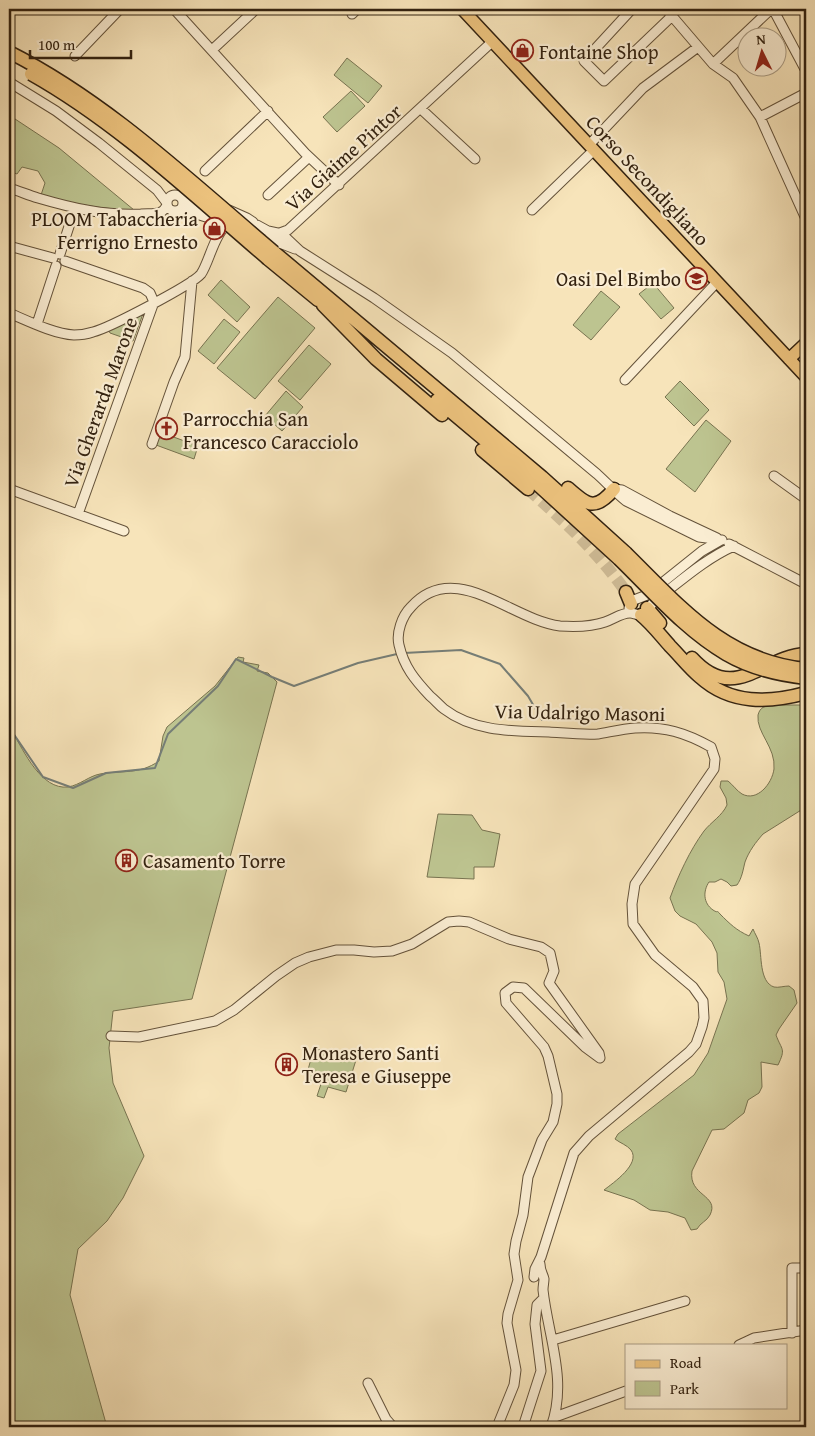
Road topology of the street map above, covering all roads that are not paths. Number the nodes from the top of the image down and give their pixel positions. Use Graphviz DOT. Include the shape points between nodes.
graph roads {
  1 [pos="120,9"];
  2 [pos="174,9"];
  3 [pos="256,9"];
  4 [pos="462,9"];
  5 [pos="772,9"];
  6 [pos="630,11"];
  7 [pos="669,12"];
  8 [pos="492,42"];
  9 [pos="698,47"];
  10 [pos="212,50"];
  11 [pos="9,52"];
  12 [pos="75,56"];
  13 [pos="9,62"];
  14 [pos="713,64"];
  15 [pos="806,71"];
  16 [pos="9,82"];
  17 [pos="806,93"];
  18 [pos="421,109"];
  19 [pos="268,111"];
  20 [pos="760,117"];
  21 [pos="591,147"];
  22 [pos="309,157"];
  23 [pos="475,159"];
  24 [pos="205,171"];
  25 [pos="339,185"];
  26 [pos="9,188"];
  27 [pos="268,195"];
  28 [pos="182,199"];
  29 [pos="169,201"];
  30 [pos="75,208"];
  31 [pos="178,210"];
  32 [pos="532,210"];
  33 [pos="805,215"];
  34 [pos="255,224"];
  35 [pos="228,226"];
  36 [pos="237,234"];
  37 [pos="257,239"];
  38 [pos="279,242"];
  39 [pos="9,246"];
  40 [pos="58,260"];
  41 [pos="192,281"];
  42 [pos="718,282"];
  43 [pos="154,302"];
  44 [pos="326,302"];
  45 [pos="9,314"];
  46 [pos="37,324"];
  47 [pos="806,343"];
  48 [pos="789,359"];
  49 [pos="806,377"];
  50 [pos="625,380"];
  51 [pos="152,444"];
  52 [pos="774,476"];
  53 [pos="9,489"];
  54 [pos="528,489"];
  55 [pos="614,489"];
  56 [pos="806,499"];
  57 [pos="78,514"];
  58 [pos="124,531"];
  59 [pos="699,538"];
  60 [pos="722,540"];
  61 [pos="734,546"];
  62 [pos="702,551"];
  63 [pos="623,556"];
  64 [pos="708,560"];
  65 [pos="806,584"];
  66 [pos="637,608"];
  67 [pos="806,654"];
  68 [pos="806,669"];
  69 [pos="806,678"];
  70 [pos="806,693"];
  71 [pos="110,1036"];
  72 [pos="806,1268"];
  73 [pos="538,1279"];
  74 [pos="518,1280"];
  75 [pos="544,1296"];
  76 [pos="685,1301"];
  77 [pos="806,1330"];
  78 [pos="792,1333"];
  79 [pos="553,1340"];
  80 [pos="741,1344"];
  81 [pos="368,1383"];
  82 [pos="625,1391"];
  83 [pos="555,1417"];
  84 [pos="393,1427"];
  85 [pos="497,1427"];
  86 [pos="523,1427"];
  87 [pos="552,1427"];
  1 -- 12 [label="street"];
  2 -- 10 [label="street"];
  3 -- 10 [label="street"];
  4 -- 8 [label="main road, Corso Secondigliano"];
  5 -- 14 [label="street"];
  5 -- 15 [label="street"];
  6 -- 7 [label="street" via="584,61 604,81"];
  7 -- 9 [label="street"];
  8 -- 18 [label="street, Via Giaime Pintor"];
  8 -- 21 [label="main road, Corso Secondigliano"];
  9 -- 14 [label="street"];
  9 -- 21 [label="street" via="643,88"];
  10 -- 19 [label="street"];
  11 -- 38 [label="highway, bridge" via="71,88"];
  13 -- 38 [label="highway, bridge" via="66,96"];
  14 -- 20 [label="street" via="733,78"];
  16 -- 29 [label="street" via="92,137"];
  17 -- 20 [label="street"];
  18 -- 23 [label="street, Via Giaime Pintor"];
  18 -- 25 [label="street, Via Giaime Pintor"];
  19 -- 22 [label="street"];
  19 -- 24 [label="street"];
  20 -- 33 [label="street"];
  21 -- 32 [label="street"];
  21 -- 42 [label="main road, Corso Secondigliano"];
  22 -- 25 [label="street"];
  22 -- 27 [label="street"];
  25 -- 38 [label="street, Via Giaime Pintor"];
  26 -- 30 [label="street"];
  28 -- 29 [label="street" via="178,196"];
  28 -- 31 [label="street" via="183,204"];
  28 -- 34 [label="street" via="195,206 233,211"];
  29 -- 30 [label="street" via="161,212 145,214"];
  29 -- 31 [label="street" via="171,210"];
  30 -- 40 [label="street"];
  31 -- 35 [label="street" via="215,219"];
  34 -- 36 [label="street" via="242,222"];
  34 -- 37 [label="street" via="259,232"];
  34 -- 38 [label="street"];
  35 -- 36 [label="street"];
  35 -- 41 [label="street" via="221,228 208,262 200,276"];
  36 -- 37 [label="street" via="240,241 247,244"];
  37 -- 38 [label="street"];
  38 -- 44 [label="highway"];
  38 -- 55 [label="street" via="300,251 374,298 452,353"];
  39 -- 40 [label="street"];
  40 -- 43 [label="street" via="143,288"];
  40 -- 46 [label="street"];
  41 -- 43 [label="street"];
  41 -- 51 [label="street" via="185,357"];
  42 -- 48 [label="main road, Corso Secondigliano"];
  42 -- 50 [label="street"];
  43 -- 46 [label="street" via="101,330 85,334 68,334"];
  43 -- 57 [label="street, Via Gherarda Marone"];
  44 -- 54 [label="highway" via="378,360"];
  44 -- 55 [label="highway" via="400,348 584,502 598,504"];
  44 -- 63 [label="highway" via="542,477"];
  45 -- 46 [label="street"];
  47 -- 48 [label="main road"];
  48 -- 49 [label="main road, Corso Secondigliano"];
  52 -- 56 [label="street"];
  53 -- 57 [label="street"];
  55 -- 59 [label="street" via="626,501"];
  55 -- 60 [label="street" via="622,490"];
  57 -- 58 [label="street"];
  59 -- 60 [label="street"];
  59 -- 62 [label="street" via="704,546"];
  60 -- 61 [label="street"];
  60 -- 62 [label="street, Via Udalrigo Masoni"];
  60 -- 64 [label="street, Via Udalrigo Masoni"];
  61 -- 64 [label="street, Via Udalrigo Masoni"];
  61 -- 65 [label="street"];
  62 -- 66 [label="street, Via Udalrigo Masoni"];
  63 -- 68 [label="highway, bridge" via="704,628 731,646 760,659"];
  63 -- 69 [label="highway, bridge" via="699,635 726,654 756,668"];
  64 -- 66 [label="street, Via Udalrigo Masoni"];
  66 -- 67 [label="highway, bridge" via="702,668 725,678 750,676 787,657"];
  66 -- 70 [label="highway" via="700,678 728,694 761,701"];
  66 -- 73 [label="street, Via Udalrigo Masoni" via="595,625 560,626 536,620 474,592 443,588 421,598 409,608 398,643 403,660 415,680 444,709 466,721 506,732 596,734 636,728 664,729 690,735 711,747 715,760 714,769 635,884 632,904 633,924 655,955 693,987 703,1001 704,1018 699,1037 688,1052 574,1153 535,1269"];
  71 -- 74 [label="street" via="139,1037 215,1021 302,960 336,950 392,951 412,944 448,922 469,922 509,939 541,947 550,954 554,971 550,983 600,1058 524,988 513,987 505,993 506,1003 544,1046 557,1094 553,1122 542,1140 528,1177 514,1254"];
  72 -- 78 [label="street" via="792,1268"];
  73 -- 74 [label="street"];
  73 -- 75 [label="street"];
  74 -- 85 [label="street" via="507,1323 516,1370 514,1385"];
  75 -- 79 [label="street"];
  75 -- 86 [label="street" via="537,1306 535,1324 541,1371"];
  76 -- 79 [label="street"];
  77 -- 78 [label="street"];
  78 -- 80 [label="street" via="754,1338"];
  79 -- 83 [label="street" via="558,1368"];
  81 -- 84 [label="street"];
  82 -- 83 [label="street"];
  83 -- 87 [label="street"];
}
